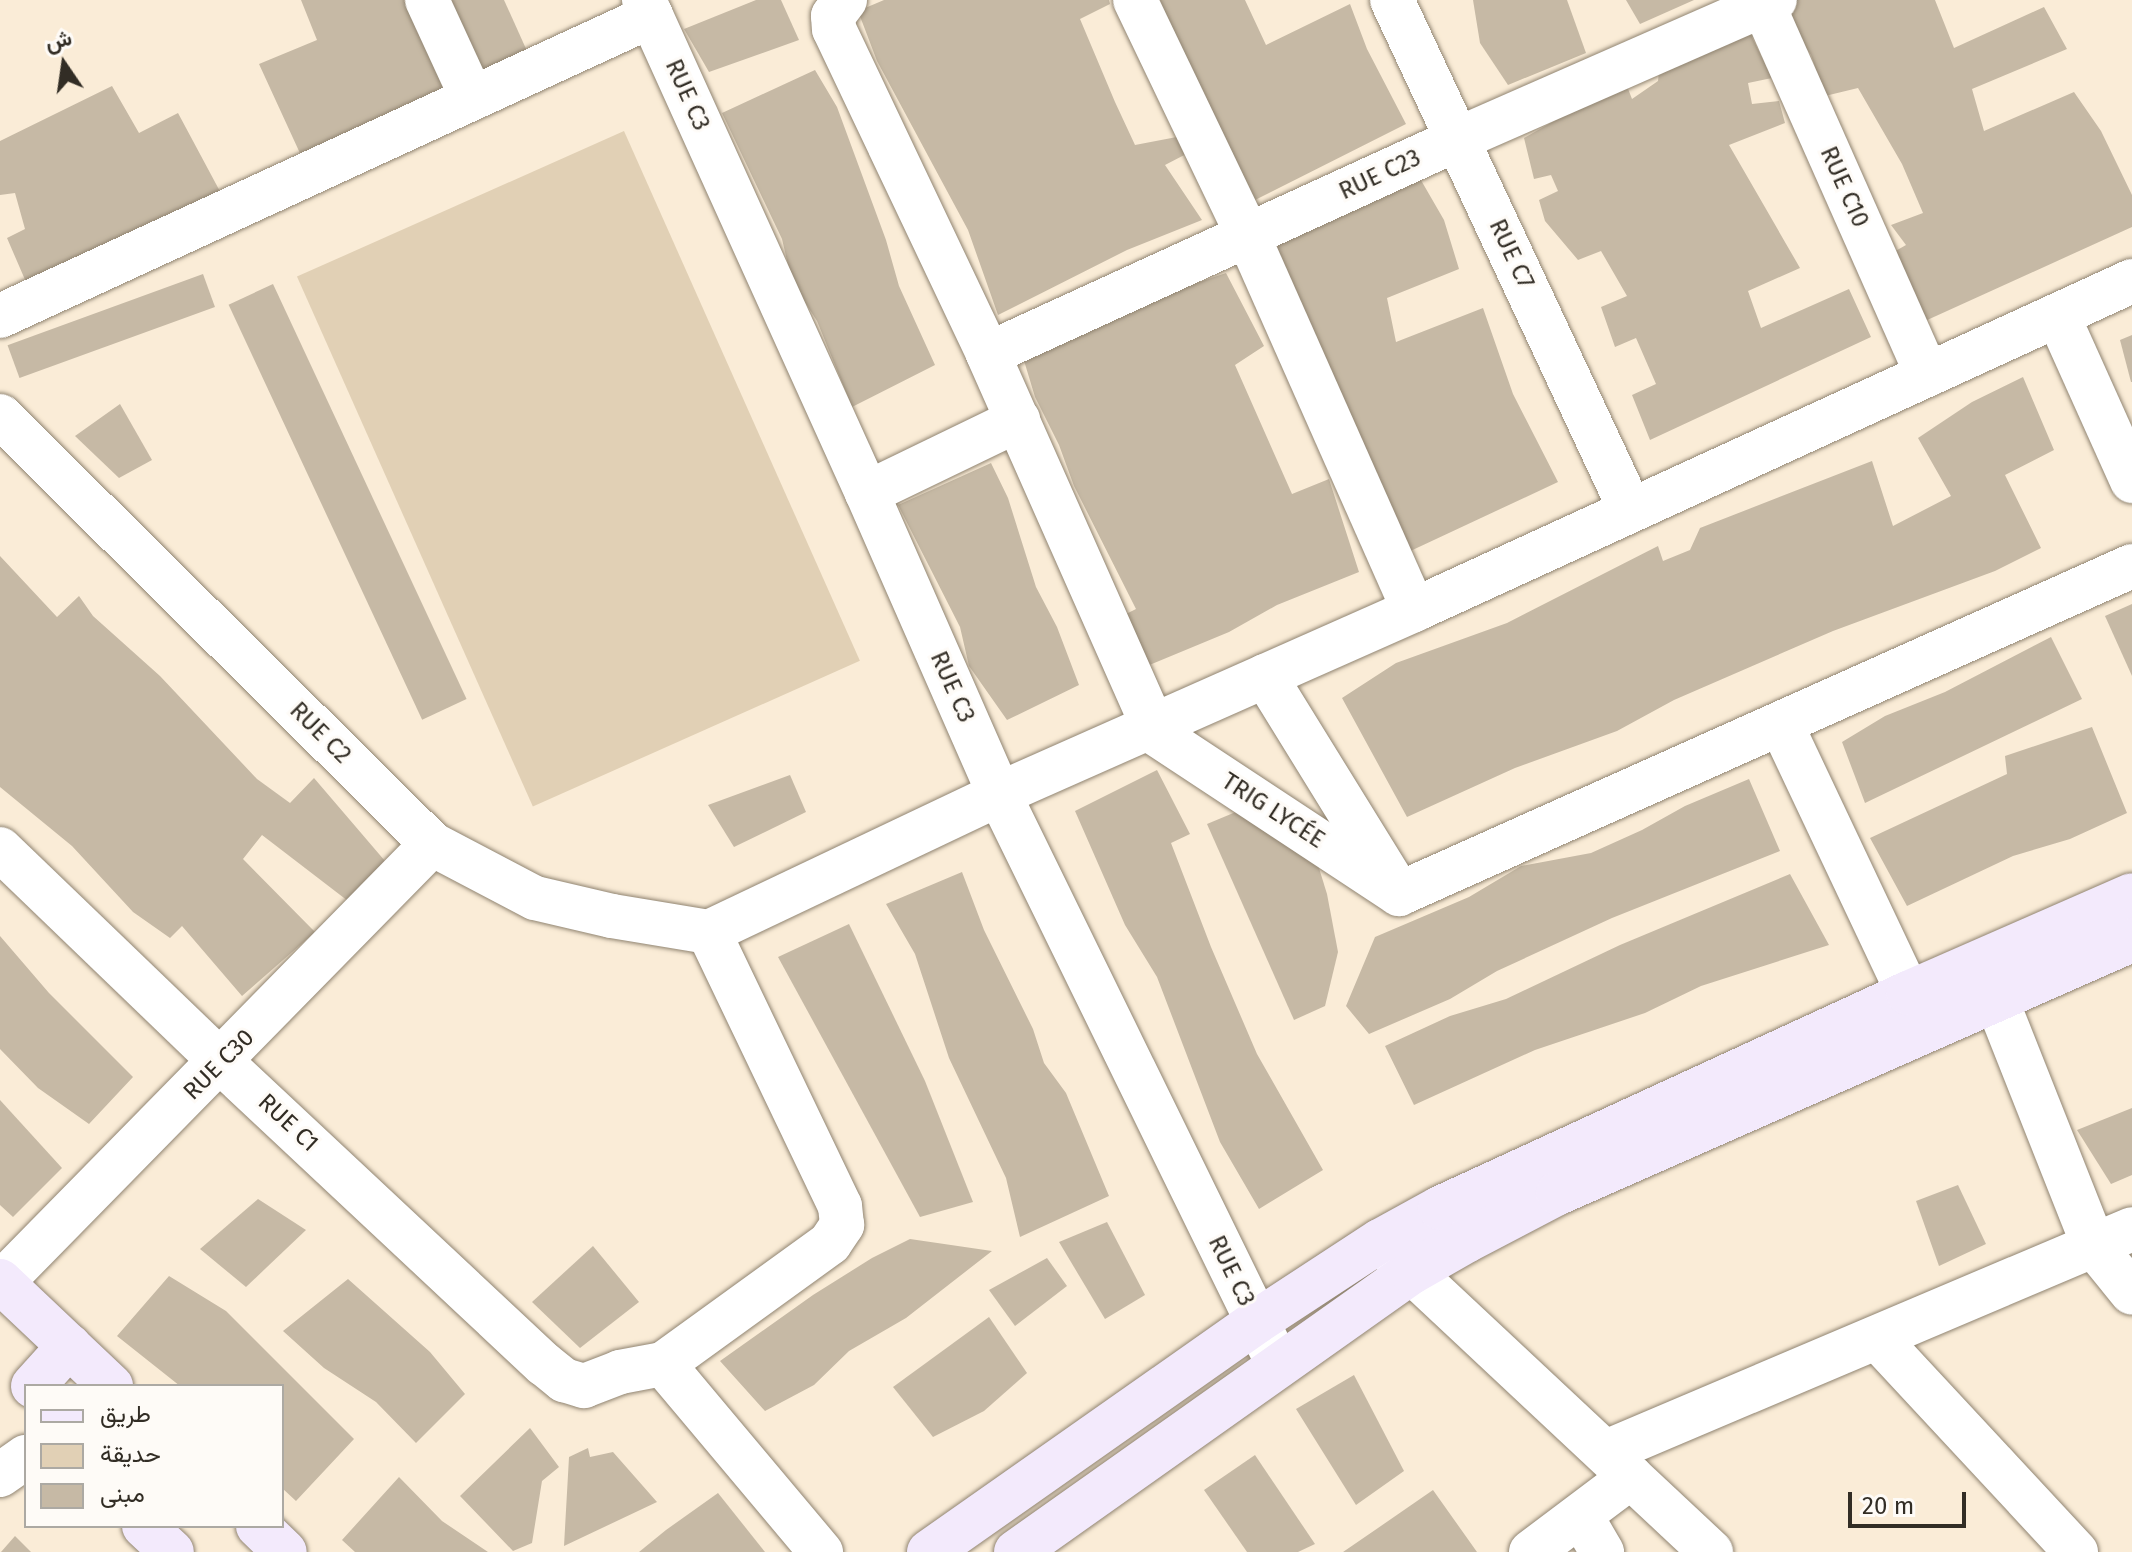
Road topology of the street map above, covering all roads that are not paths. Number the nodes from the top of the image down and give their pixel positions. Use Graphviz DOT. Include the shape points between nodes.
graph roads {
  1 [pos="427,0"];
  2 [pos="845,0"];
  3 [pos="1135,0"];
  4 [pos="1392,0"];
  5 [pos="1766,2"];
  6 [pos="648,8"];
  7 [pos="472,98"];
  8 [pos="1458,139"];
  9 [pos="1248,236"];
  10 [pos="2132,281"];
  11 [pos="0,316"];
  12 [pos="2058,316"];
  13 [pos="988,354"];
  14 [pos="1927,375"];
  15 [pos="0,416"];
  16 [pos="1018,420"];
  17 [pos="2132,481"];
  18 [pos="867,493"];
  19 [pos="1630,509"];
  20 [pos="2132,566"];
  21 [pos="1414,610"];
  22 [pos="1265,676"];
  23 [pos="1781,724"];
  24 [pos="1150,726"];
  25 [pos="999,794"];
  26 [pos="432,844"];
  27 [pos="0,849"];
  28 [pos="1399,894"];
  29 [pos="2132,895"];
  30 [pos="709,932"];
  31 [pos="2132,940"];
  32 [pos="1989,980"];
  33 [pos="1917,1011"];
  34 [pos="222,1063"];
  35 [pos="2113,1237"];
  36 [pos="1380,1241"];
  37 [pos="1412,1272"];
  38 [pos="1,1282"];
  39 [pos="2132,1293"];
  40 [pos="1256,1322"];
  41 [pos="1878,1339"];
  42 [pos="69,1346"];
  43 [pos="663,1364"];
  44 [pos="1278,1364"];
  45 [pos="32,1384"];
  46 [pos="109,1384"];
  47 [pos="24,1458"];
  48 [pos="1619,1465"];
  49 [pos="0,1475"];
  50 [pos="146,1528"];
  51 [pos="260,1528"];
  52 [pos="1592,1534"];
  53 [pos="172,1552"];
  54 [pos="285,1552"];
  55 [pos="821,1552"];
  56 [pos="929,1552"];
  57 [pos="1016,1552"];
  58 [pos="1531,1552"];
  59 [pos="1711,1552"];
  60 [pos="2076,1552"];
  1 -- 7 [label="street"];
  2 -- 13 [label="street" via="833,16 834,29"];
  3 -- 9 [label="street"];
  4 -- 8 [label="street, RUE C7"];
  5 -- 8 [label="street, RUE C23"];
  5 -- 14 [label="street, RUE C10"];
  6 -- 7 [label="street"];
  6 -- 18 [label="street, RUE C3"];
  7 -- 11 [label="street"];
  8 -- 9 [label="street, RUE C23"];
  8 -- 19 [label="street, RUE C7"];
  9 -- 13 [label="street, RUE C23"];
  9 -- 21 [label="street"];
  10 -- 12 [label="street"];
  12 -- 14 [label="street"];
  12 -- 17 [label="street"];
  13 -- 16 [label="street"];
  14 -- 19 [label="street"];
  15 -- 26 [label="street, RUE C2"];
  16 -- 18 [label="street"];
  16 -- 24 [label="street"];
  18 -- 25 [label="street, RUE C3"];
  19 -- 21 [label="street"];
  20 -- 23 [label="street"];
  21 -- 22 [label="street"];
  22 -- 24 [label="street"];
  22 -- 28 [label="street"];
  23 -- 28 [label="street"];
  23 -- 33 [label="street"];
  24 -- 25 [label="street"];
  24 -- 28 [label="street, TRIG LYCÉE"];
  25 -- 30 [label="street"];
  25 -- 40 [label="street, RUE C3"];
  26 -- 30 [label="street, RUE C2" via="535,898"];
  26 -- 34 [label="street, RUE C30"];
  27 -- 34 [label="street, RUE C1"];
  29 -- 32 [label="main road"];
  30 -- 43 [label="street" via="840,1206 842,1225 830,1243"];
  31 -- 32 [label="main road"];
  32 -- 33 [label="main road"];
  32 -- 35 [label="street"];
  33 -- 36 [label="main road" via="1536,1162"];
  33 -- 37 [label="main road"];
  34 -- 38 [label="street, RUE C30"];
  34 -- 43 [label="street, RUE C1" via="564,1380 584,1386"];
  35 -- 39 [label="street"];
  35 -- 41 [label="street"];
  36 -- 37 [label="street"];
  36 -- 40 [label="main road"];
  37 -- 44 [label="main road"];
  37 -- 48 [label="street"];
  38 -- 42 [label="main road"];
  40 -- 44 [label="street, RUE C3"];
  40 -- 56 [label="main road"];
  41 -- 48 [label="street"];
  41 -- 60 [label="street"];
  42 -- 45 [label="main road"];
  42 -- 46 [label="main road"];
  43 -- 55 [label="street"];
  44 -- 57 [label="main road"];
  47 -- 49 [label="street"];
  48 -- 52 [label="street"];
  48 -- 59 [label="street"];
  50 -- 53 [label="main road"];
  51 -- 54 [label="main road"];
  52 -- 58 [label="street"];
}
